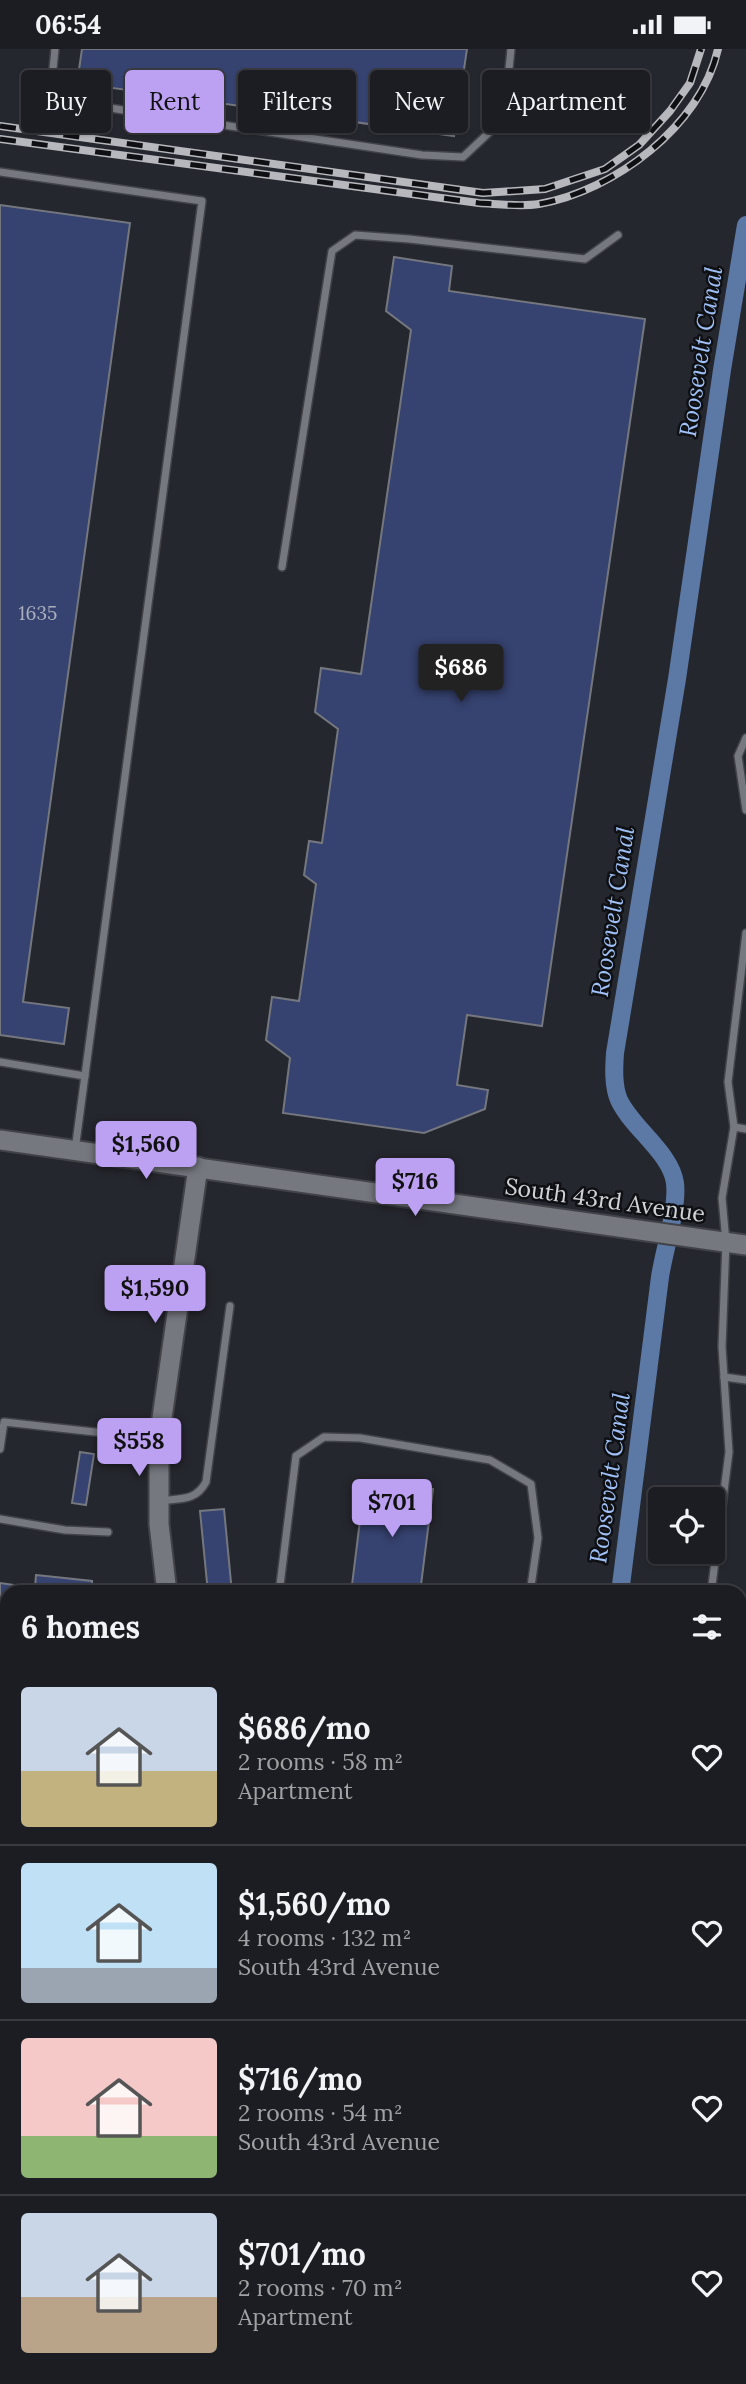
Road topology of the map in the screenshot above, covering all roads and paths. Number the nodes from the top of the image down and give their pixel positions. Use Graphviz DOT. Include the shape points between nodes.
graph roads {
  1 [pos="55,49"];
  2 [pos="510,49"];
  3 [pos="0,172"];
  4 [pos="618,235"];
  5 [pos="282,566"];
  6 [pos="746,738"];
  7 [pos="746,810"];
  8 [pos="746,933"];
  9 [pos="0,1062"];
  10 [pos="85,1076"];
  11 [pos="734,1127"];
  12 [pos="746,1129"];
  13 [pos="0,1140"];
  14 [pos="75,1150"];
  15 [pos="198,1167"];
  16 [pos="736,1243"];
  17 [pos="230,1306"];
  18 [pos="724,1377"];
  19 [pos="746,1380"];
  20 [pos="159,1439"];
  21 [pos="0,1449"];
  22 [pos="159,1501"];
  23 [pos="0,1519"];
  24 [pos="108,1532"];
  25 [pos="166,1585"];
  26 [pos="280,1585"];
  27 [pos="531,1585"];
  28 [pos="711,1585"];
  1 -- 2 [label="lane" via="50,99 422,155 463,157 496,127 506,99"];
  3 -- 10 [label="lane" via="202,201"];
  4 -- 5 [label="lane" via="585,259 355,235 332,251"];
  6 -- 7 [label="lane" via="738,756"];
  8 -- 11 [label="lane" via="728,1083"];
  9 -- 10 [label="lane"];
  10 -- 14 [label="lane"];
  11 -- 12 [label="lane"];
  11 -- 16 [label="lane" via="722,1199"];
  13 -- 14 [label="main road, South 43rd Avenue"];
  14 -- 15 [label="main road, South 43rd Avenue"];
  15 -- 16 [label="main road, South 43rd Avenue"];
  15 -- 20 [label="main road"];
  16 -- 18 [label="lane" via="722,1347"];
  17 -- 22 [label="lane" via="206,1482 193,1497"];
  18 -- 19 [label="lane"];
  18 -- 28 [label="lane" via="729,1452"];
  20 -- 21 [label="lane" via="4,1422"];
  20 -- 22 [label="main road"];
  22 -- 25 [label="main road"];
  23 -- 24 [label="lane"];
  26 -- 27 [label="lane" via="296,1456 324,1437 360,1438 490,1460 531,1485 538,1538"];
}
